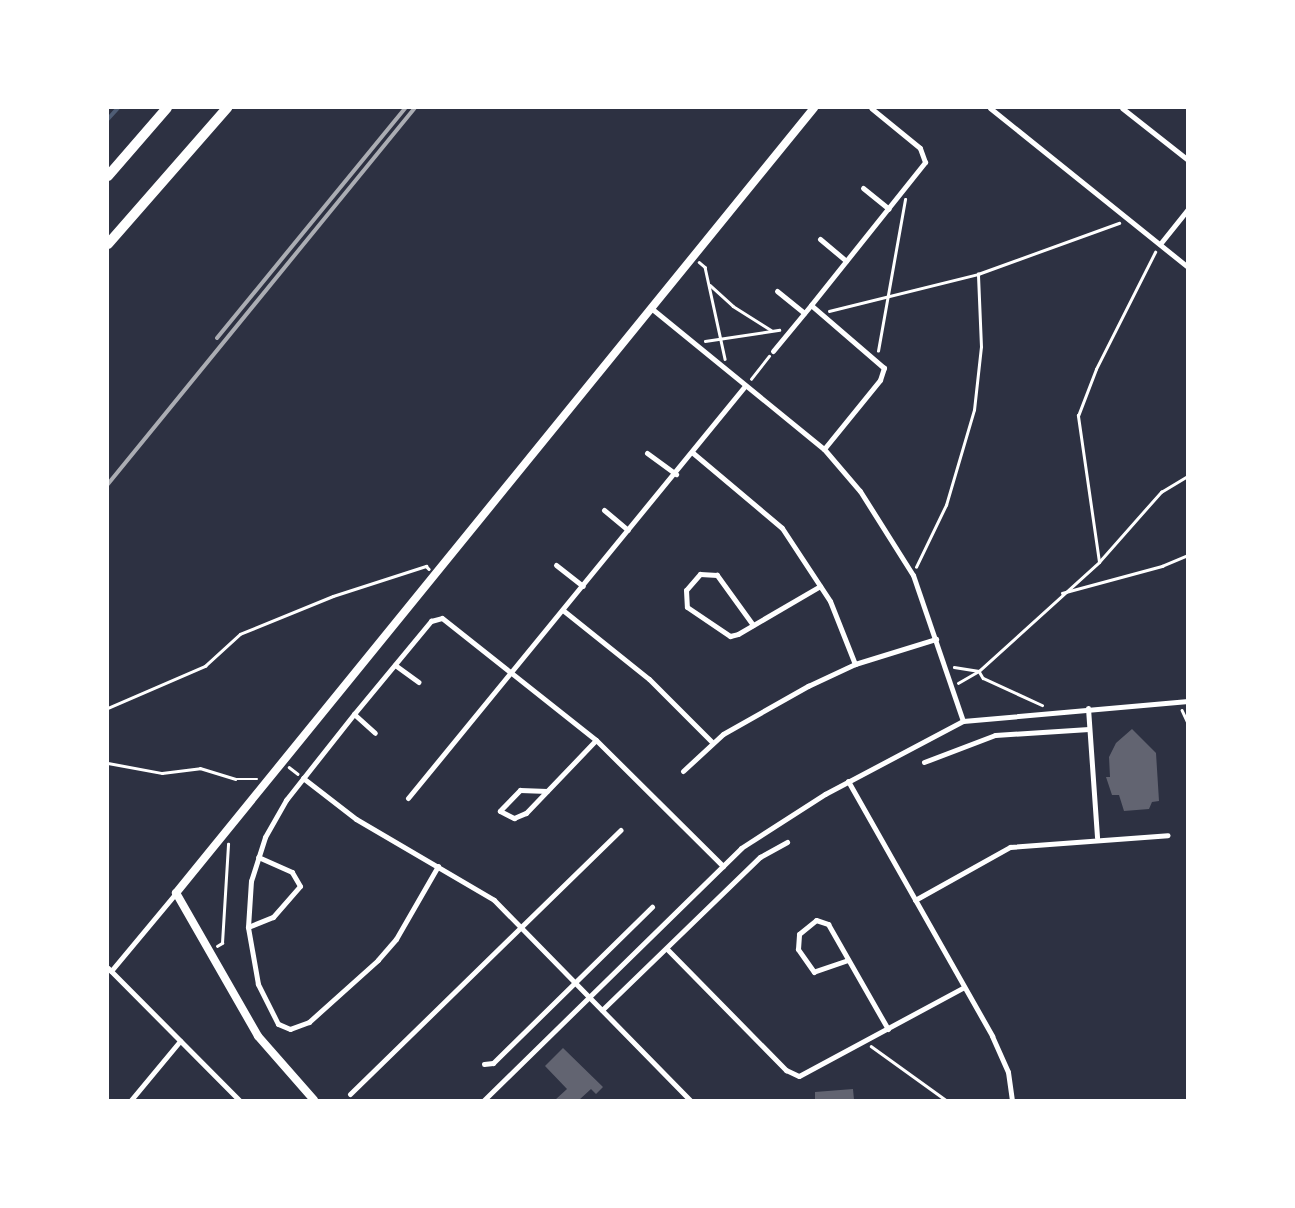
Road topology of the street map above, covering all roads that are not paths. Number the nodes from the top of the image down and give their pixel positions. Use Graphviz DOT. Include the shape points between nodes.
graph roads {
  1 [pos="167,108"];
  2 [pos="227,108"];
  3 [pos="814,108"];
  4 [pos="871,108"];
  5 [pos="990,108"];
  6 [pos="1122,108"];
  7 [pos="1188,160"];
  8 [pos="108,176"];
  9 [pos="863,188"];
  10 [pos="889,209"];
  11 [pos="1188,209"];
  12 [pos="820,239"];
  13 [pos="108,244"];
  14 [pos="1160,244"];
  15 [pos="846,261"];
  16 [pos="1188,267"];
  17 [pos="777,291"];
  18 [pos="811,305"];
  19 [pos="651,308"];
  20 [pos="804,313"];
  21 [pos="773,351"];
  22 [pos="745,386"];
  23 [pos="824,449"];
  24 [pos="647,453"];
  25 [pos="693,453"];
  26 [pos="676,474"];
  27 [pos="604,510"];
  28 [pos="628,530"];
  29 [pos="556,565"];
  30 [pos="583,586"];
  31 [pos="820,586"];
  32 [pos="564,611"];
  33 [pos="753,625"];
  34 [pos="936,639"];
  35 [pos="855,664"];
  36 [pos="395,665"];
  37 [pos="514,672"];
  38 [pos="418,682"];
  39 [pos="1188,701"];
  40 [pos="1088,708"];
  41 [pos="354,714"];
  42 [pos="963,721"];
  43 [pos="1089,729"];
  44 [pos="375,733"];
  45 [pos="596,740"];
  46 [pos="712,742"];
  47 [pos="924,762"];
  48 [pos="682,771"];
  49 [pos="303,778"];
  50 [pos="848,781"];
  51 [pos="547,791"];
  52 [pos="408,798"];
  53 [pos="621,830"];
  54 [pos="1168,834"];
  55 [pos="1096,838"];
  56 [pos="787,842"];
  57 [pos="258,857"];
  58 [pos="438,866"];
  59 [pos="723,866"];
  60 [pos="176,893"];
  61 [pos="915,900"];
  62 [pos="652,907"];
  63 [pos="522,927"];
  64 [pos="248,928"];
  65 [pos="667,949"];
  66 [pos="848,960"];
  67 [pos="109,970"];
  68 [pos="576,983"];
  69 [pos="964,986"];
  70 [pos="589,997"];
  71 [pos="602,1010"];
  72 [pos="888,1029"];
  73 [pos="180,1041"];
  74 [pos="484,1064"];
  75 [pos="350,1094"];
  76 [pos="131,1100"];
  77 [pos="239,1100"];
  78 [pos="314,1100"];
  79 [pos="484,1100"];
  80 [pos="690,1100"];
  81 [pos="1012,1100"];
  1 -- 8 [label="main road"];
  2 -- 13 [label="main road"];
  3 -- 19 [label="street"];
  4 -- 10 [label="street" via="925,154 923,166"];
  5 -- 14 [label="street"];
  6 -- 7 [label="street"];
  9 -- 10 [label="street"];
  10 -- 15 [label="street"];
  11 -- 14 [label="street"];
  12 -- 15 [label="street"];
  14 -- 16 [label="street"];
  15 -- 18 [label="street"];
  17 -- 20 [label="street"];
  18 -- 20 [label="street"];
  18 -- 23 [label="street" via="877,358 884,368 880,380"];
  19 -- 22 [label="street"];
  19 -- 60 [label="street"];
  20 -- 21 [label="street"];
  22 -- 23 [label="street"];
  22 -- 25 [label="street"];
  23 -- 34 [label="street" via="860,491 913,575"];
  24 -- 26 [label="street"];
  25 -- 26 [label="street"];
  25 -- 31 [label="street" via="774,519"];
  26 -- 28 [label="street"];
  27 -- 28 [label="street"];
  28 -- 30 [label="street"];
  29 -- 30 [label="street"];
  30 -- 32 [label="street"];
  31 -- 33 [label="street"];
  31 -- 35 [label="street" via="840,622"];
  32 -- 37 [label="street"];
  32 -- 46 [label="street" via="649,679"];
  33 -- 33 [label="street" via="733,636 720,634 684,603 686,590 700,574 717,575"];
  34 -- 35 [label="street"];
  34 -- 42 [label="street"];
  35 -- 46 [label="street" via="808,686"];
  36 -- 37 [label="street" via="431,621 450,620"];
  36 -- 38 [label="street"];
  36 -- 41 [label="street"];
  37 -- 45 [label="street"];
  37 -- 52 [label="street"];
  39 -- 40 [label="street"];
  40 -- 42 [label="street"];
  40 -- 43 [label="street"];
  41 -- 44 [label="street"];
  41 -- 49 [label="street"];
  42 -- 50 [label="street"];
  43 -- 47 [label="street" via="995,735"];
  43 -- 55 [label="street"];
  45 -- 51 [label="street"];
  45 -- 59 [label="street"];
  46 -- 48 [label="street"];
  49 -- 57 [label="street" via="274,819"];
  49 -- 58 [label="street" via="349,814"];
  50 -- 59 [label="street" via="767,828"];
  50 -- 61 [label="street"];
  51 -- 51 [label="street" via="520,790 500,811 511,818 523,816"];
  53 -- 63 [label="street"];
  54 -- 55 [label="street"];
  55 -- 61 [label="street" via="1010,847"];
  56 -- 65 [label="street" via="760,857"];
  57 -- 64 [label="street" via="251,882"];
  57 -- 64 [label="street" via="295,874 300,886 273,917"];
  58 -- 63 [label="street" via="494,900"];
  58 -- 64 [label="street" via="387,951 318,1016 295,1029 278,1024 262,995"];
  59 -- 70 [label="street"];
  60 -- 67 [label="street"];
  60 -- 78 [label="street" via="258,1036"];
  61 -- 69 [label="street"];
  62 -- 68 [label="street"];
  63 -- 68 [label="street"];
  63 -- 75 [label="street"];
  65 -- 71 [label="street"];
  65 -- 72 [label="street" via="794,1075 810,1073"];
  66 -- 66 [label="street" via="824,921 808,924 797,936 798,949 814,972"];
  66 -- 72 [label="street"];
  67 -- 73 [label="street"];
  68 -- 70 [label="street"];
  68 -- 74 [label="street" via="494,1063"];
  69 -- 72 [label="street"];
  69 -- 81 [label="street" via="1004,1059"];
  70 -- 71 [label="street"];
  70 -- 79 [label="street"];
  71 -- 80 [label="street"];
  73 -- 76 [label="street"];
  73 -- 77 [label="street"];
}
